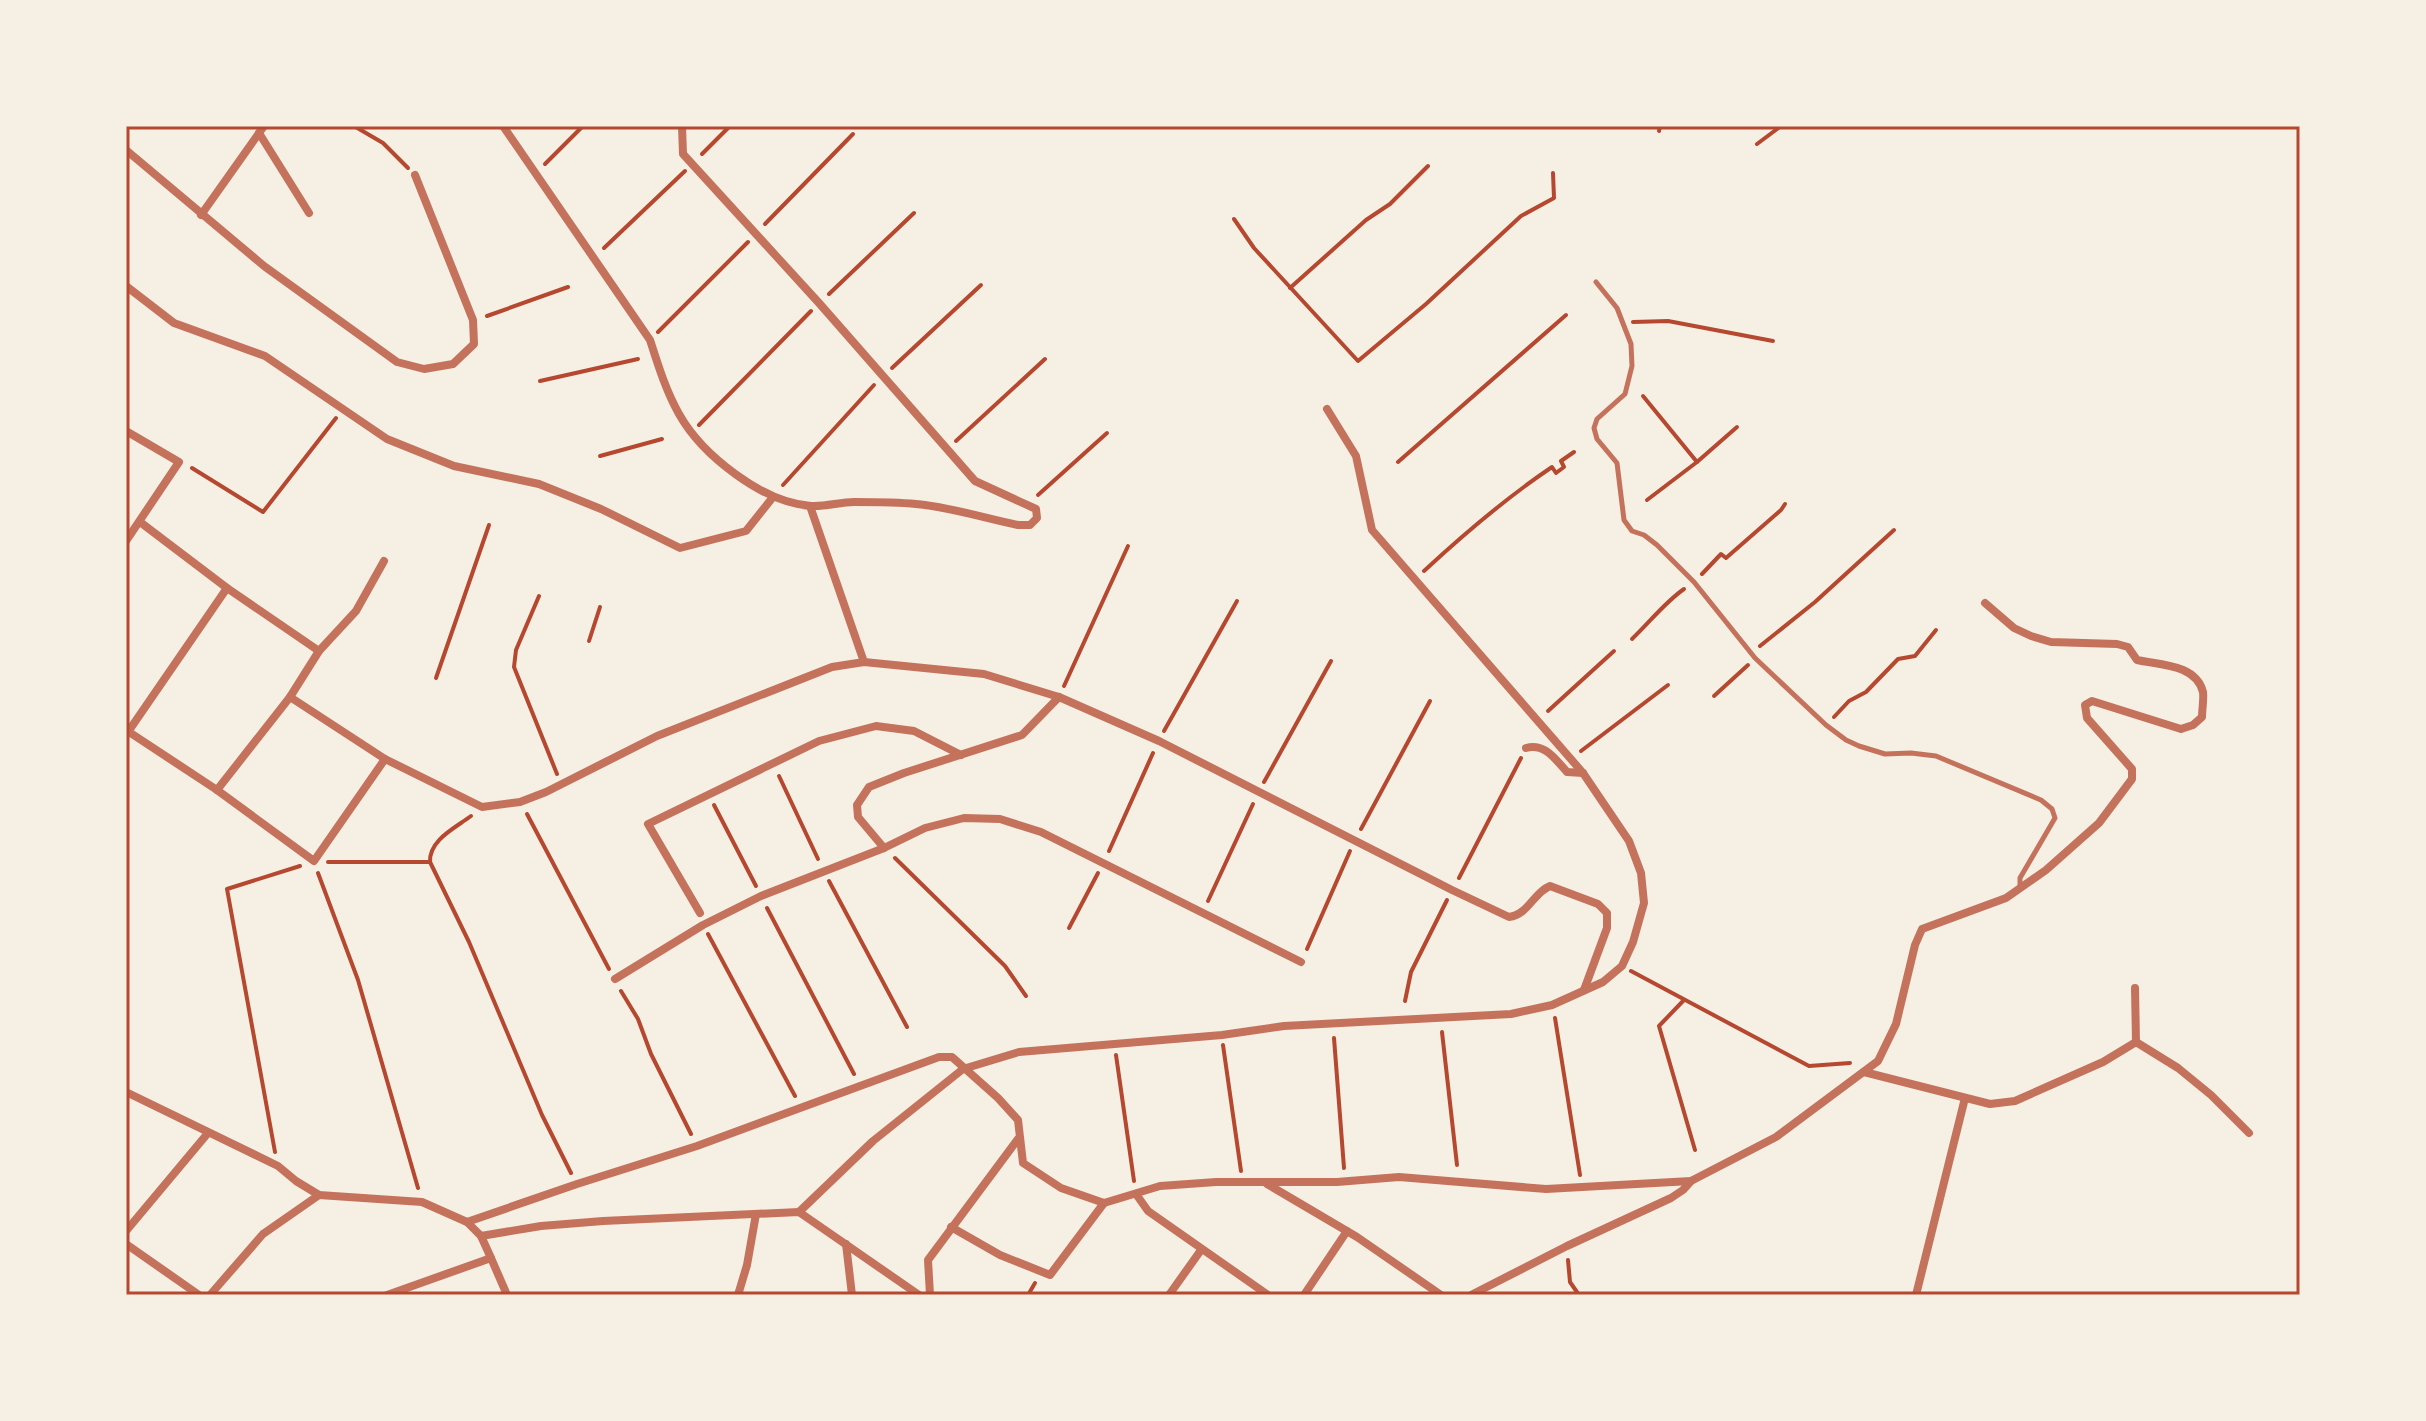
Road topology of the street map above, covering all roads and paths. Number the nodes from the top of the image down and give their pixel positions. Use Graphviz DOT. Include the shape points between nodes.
graph roads {
  1 [pos="354,126"];
  2 [pos="503,126"];
  3 [pos="583,126"];
  4 [pos="682,126"];
  5 [pos="730,126"];
  6 [pos="1781,126"];
  7 [pos="261,130"];
  8 [pos="1757,144"];
  9 [pos="126,150"];
  10 [pos="692,164"];
  11 [pos="1428,166"];
  12 [pos="536,172"];
  13 [pos="1553,173"];
  14 [pos="415,175"];
  15 [pos="309,213"];
  16 [pos="914,213"];
  17 [pos="201,215"];
  18 [pos="1234,219"];
  19 [pos="594,258"];
  20 [pos="1596,282"];
  21 [pos="126,286"];
  22 [pos="568,287"];
  23 [pos="1290,288"];
  24 [pos="819,303"];
  25 [pos="1566,315"];
  26 [pos="473,320"];
  27 [pos="1624,322"];
  28 [pos="1773,341"];
  29 [pos="638,359"];
  30 [pos="1045,359"];
  31 [pos="540,381"];
  32 [pos="1643,396"];
  33 [pos="1327,409"];
  34 [pos="337,417"];
  35 [pos="1737,427"];
  36 [pos="126,431"];
  37 [pos="692,432"];
  38 [pos="1107,433"];
  39 [pos="662,439"];
  40 [pos="947,449"];
  41 [pos="1574,452"];
  42 [pos="600,456"];
  43 [pos="179,462"];
  44 [pos="1398,462"];
  45 [pos="1697,462"];
  46 [pos="773,497"];
  47 [pos="1647,500"];
  48 [pos="1027,504"];
  49 [pos="1785,504"];
  50 [pos="810,506"];
  51 [pos="140,522"];
  52 [pos="489,525"];
  53 [pos="1894,530"];
  54 [pos="126,541"];
  55 [pos="1128,546"];
  56 [pos="384,561"];
  57 [pos="1414,580"];
  58 [pos="1694,582"];
  59 [pos="227,588"];
  60 [pos="1684,589"];
  61 [pos="539,596"];
  62 [pos="1237,601"];
  63 [pos="1985,603"];
  64 [pos="600,607"];
  65 [pos="1936,630"];
  66 [pos="1632,639"];
  67 [pos="589,641"];
  68 [pos="319,651"];
  69 [pos="1614,651"];
  70 [pos="1753,655"];
  71 [pos="864,662"];
  72 [pos="436,678"];
  73 [pos="1668,685"];
  74 [pos="1714,696"];
  75 [pos="290,697"];
  76 [pos="1059,697"];
  77 [pos="1537,721"];
  78 [pos="1826,725"];
  79 [pos="127,731"];
  80 [pos="1159,741"];
  81 [pos="1526,748"];
  82 [pos="961,755"];
  83 [pos="385,759"];
  84 [pos="1570,759"];
  85 [pos="773,763"];
  86 [pos="1583,773"];
  87 [pos="561,784"];
  88 [pos="217,790"];
  89 [pos="709,794"];
  90 [pos="482,807"];
  91 [pos="884,848"];
  92 [pos="314,861"];
  93 [pos="430,862"];
  94 [pos="1103,863"];
  95 [pos="824,872"];
  96 [pos="2020,888"];
  97 [pos="1452,890"];
  98 [pos="761,896"];
  99 [pos="700,913"];
  100 [pos="703,925"];
  101 [pos="1069,928"];
  102 [pos="1301,962"];
  103 [pos="1622,966"];
  104 [pos="615,979"];
  105 [pos="2135,988"];
  106 [pos="1584,991"];
  107 [pos="1026,996"];
  108 [pos="1685,1000"];
  109 [pos="1405,1001"];
  110 [pos="1552,1005"];
  111 [pos="1440,1018"];
  112 [pos="1332,1023"];
  113 [pos="907,1027"];
  114 [pos="1222,1035"];
  115 [pos="2136,1042"];
  116 [pos="1114,1045"];
  117 [pos="1857,1063"];
  118 [pos="963,1069"];
  119 [pos="1864,1072"];
  120 [pos="861,1087"];
  121 [pos="126,1092"];
  122 [pos="1965,1098"];
  123 [pos="802,1108"];
  124 [pos="208,1133"];
  125 [pos="2249,1133"];
  126 [pos="1018,1139"];
  127 [pos="1695,1150"];
  128 [pos="1457,1165"];
  129 [pos="278,1166"];
  130 [pos="1581,1177"];
  131 [pos="1345,1181"];
  132 [pos="1691,1181"];
  133 [pos="1242,1182"];
  134 [pos="1267,1183"];
  135 [pos="577,1184"];
  136 [pos="1136,1194"];
  137 [pos="319,1195"];
  138 [pos="422,1202"];
  139 [pos="1104,1203"];
  140 [pos="799,1212"];
  141 [pos="756,1214"];
  142 [pos="467,1222"];
  143 [pos="951,1227"];
  144 [pos="126,1231"];
  145 [pos="1347,1231"];
  146 [pos="481,1236"];
  147 [pos="126,1244"];
  148 [pos="846,1244"];
  149 [pos="1567,1246"];
  150 [pos="1201,1250"];
  151 [pos="491,1258"];
  152 [pos="199,1295"];
  153 [pos="210,1295"];
  154 [pos="387,1295"];
  155 [pos="507,1295"];
  156 [pos="738,1295"];
  157 [pos="852,1295"];
  158 [pos="919,1295"];
  159 [pos="930,1295"];
  160 [pos="1169,1295"];
  161 [pos="1268,1295"];
  162 [pos="1304,1295"];
  163 [pos="1441,1295"];
  164 [pos="1471,1295"];
  165 [pos="1579,1295"];
  166 [pos="1916,1295"];
  1 -- 14 [label="path" via="383,143"];
  2 -- 12 [label="street"];
  3 -- 12 [label="path"];
  4 -- 10 [label="street" via="683,154"];
  5 -- 10 [label="path"];
  6 -- 8 [label="path"];
  7 -- 15 [label="street"];
  7 -- 17 [label="street"];
  9 -- 17 [label="street"];
  10 -- 19 [label="path"];
  10 -- 24 [label="street"];
  11 -- 23 [label="path"];
  12 -- 19 [label="street"];
  13 -- 23 [label="path" via="1554,198 1521,216 1358,361"];
  14 -- 26 [label="street"];
  16 -- 24 [label="path"];
  17 -- 26 [label="street" via="397,362 424,369 453,364 474,344"];
  18 -- 23 [label="path"];
  19 -- 37 [label="street" via="650,340 663,379"];
  20 -- 27 [label="lane"];
  21 -- 46 [label="street" via="174,323 265,356 387,439 454,466 539,484 680,548 746,531"];
  22 -- 26 [label="path"];
  24 -- 37 [label="path"];
  24 -- 40 [label="street"];
  25 -- 44 [label="path"];
  27 -- 28 [label="path" via="1668,321"];
  27 -- 58 [label="lane" via="1632,352 1625,394 1594,428 1617,463 1624,520"];
  29 -- 31 [label="path"];
  30 -- 40 [label="path"];
  32 -- 45 [label="path"];
  33 -- 57 [label="street" via="1356,456 1372,530"];
  34 -- 43 [label="path" via="263,512"];
  35 -- 45 [label="path"];
  36 -- 43 [label="street"];
  37 -- 46 [label="street" via="748,483"];
  38 -- 48 [label="path"];
  39 -- 42 [label="path"];
  40 -- 48 [label="street" via="975,481"];
  41 -- 57 [label="path" via="1561,461 1564,467 1556,473 1552,467 1478,522"];
  43 -- 51 [label="street"];
  45 -- 47 [label="path"];
  46 -- 50 [label="street"];
  48 -- 50 [label="street" via="1036,509 1037,518 1030,525 917,504"];
  49 -- 58 [label="path"];
  50 -- 71 [label="street"];
  51 -- 54 [label="street"];
  51 -- 59 [label="street"];
  52 -- 72 [label="path"];
  53 -- 70 [label="path"];
  55 -- 76 [label="path"];
  56 -- 68 [label="street" via="356,611"];
  57 -- 77 [label="street"];
  58 -- 70 [label="lane"];
  59 -- 68 [label="street"];
  59 -- 79 [label="street"];
  60 -- 66 [label="path"];
  61 -- 87 [label="path" via="514,667"];
  62 -- 80 [label="path"];
  63 -- 96 [label="street" via="2031,636 2051,642 2117,644 2128,647 2137,660 2188,671 2203,692 2202,717 2181,729 2092,701 2085,705 2087,718 2132,769 2132,779 2099,823"];
  64 -- 67 [label="path"];
  65 -- 78 [label="path" via="1915,656 1898,659"];
  68 -- 75 [label="street"];
  69 -- 77 [label="path"];
  70 -- 74 [label="path"];
  70 -- 78 [label="lane"];
  71 -- 76 [label="street" via="984,674"];
  71 -- 87 [label="street" via="832,667 657,736"];
  73 -- 84 [label="path"];
  75 -- 83 [label="street"];
  75 -- 88 [label="street"];
  76 -- 80 [label="street"];
  76 -- 82 [label="street" via="1022,735"];
  77 -- 84 [label="street"];
  78 -- 96 [label="lane" via="1859,746 1885,754 1936,756 2046,803 2055,818 2020,878"];
  79 -- 88 [label="street"];
  80 -- 94 [label="path"];
  80 -- 97 [label="street"];
  81 -- 86 [label="street" via="1548,752 1567,772"];
  81 -- 97 [label="path"];
  82 -- 85 [label="street" via="914,731 876,726 819,741"];
  82 -- 91 [label="street" via="869,787 857,805 858,817"];
  83 -- 90 [label="street"];
  83 -- 92 [label="street"];
  84 -- 86 [label="street"];
  85 -- 89 [label="street"];
  85 -- 95 [label="path"];
  86 -- 103 [label="street" via="1629,841 1641,873 1644,903"];
  87 -- 90 [label="street" via="520,802"];
  88 -- 92 [label="street"];
  89 -- 98 [label="path"];
  89 -- 99 [label="street" via="648,824"];
  90 -- 93 [label="path" via="436,843"];
  91 -- 94 [label="street" via="925,828 964,818 1000,819 1041,832"];
  91 -- 95 [label="street"];
  91 -- 107 [label="path" via="1005,966"];
  92 -- 93 [label="path"];
  92 -- 129 [label="path" via="227,889"];
  92 -- 138 [label="path" via="358,980"];
  93 -- 135 [label="path"];
  94 -- 101 [label="path"];
  94 -- 102 [label="street"];
  95 -- 98 [label="street"];
  95 -- 113 [label="path"];
  96 -- 119 [label="street" via="1922,929 1896,1024 1878,1061"];
  97 -- 106 [label="street" via="1509,917 1524,912 1540,890 1550,886 1598,904 1607,913 1607,928"];
  97 -- 109 [label="path" via="1411,972"];
  98 -- 100 [label="street"];
  98 -- 120 [label="path"];
  100 -- 104 [label="street"];
  100 -- 123 [label="path"];
  103 -- 106 [label="street"];
  103 -- 108 [label="path"];
  105 -- 115 [label="street"];
  106 -- 110 [label="street"];
  108 -- 117 [label="path" via="1809,1066"];
  108 -- 127 [label="path" via="1659,1026"];
  110 -- 111 [label="street" via="1511,1014"];
  110 -- 130 [label="path"];
  111 -- 112 [label="street"];
  111 -- 128 [label="path"];
  112 -- 114 [label="street"];
  112 -- 131 [label="path"];
  114 -- 116 [label="street"];
  114 -- 133 [label="path"];
  115 -- 122 [label="street" via="2015,1101 1990,1104"];
  115 -- 125 [label="street" via="2178,1068"];
  116 -- 118 [label="street" via="1019,1052"];
  116 -- 136 [label="path"];
  118 -- 120 [label="street" via="952,1057 939,1057"];
  118 -- 126 [label="street" via="1018,1120"];
  118 -- 140 [label="street" via="873,1141"];
  119 -- 122 [label="street"];
  119 -- 132 [label="street" via="1776,1137"];
  120 -- 123 [label="street"];
  121 -- 124 [label="street"];
  122 -- 166 [label="street"];
  123 -- 135 [label="street"];
  124 -- 129 [label="street"];
  124 -- 144 [label="street"];
  126 -- 139 [label="street" via="1023,1163 1061,1188"];
  126 -- 143 [label="street"];
  129 -- 137 [label="street"];
  131 -- 132 [label="street" via="1399,1177 1546,1189"];
  131 -- 134 [label="street"];
  132 -- 149 [label="street" via="1671,1198"];
  133 -- 134 [label="street"];
  133 -- 136 [label="street" via="1160,1186"];
  134 -- 145 [label="street"];
  135 -- 142 [label="street"];
  136 -- 139 [label="street"];
  136 -- 150 [label="street" via="1148,1211"];
  137 -- 138 [label="street"];
  137 -- 153 [label="street" via="263,1234"];
  138 -- 142 [label="street"];
  139 -- 143 [label="street" via="1050,1275"];
  140 -- 141 [label="street"];
  140 -- 148 [label="street"];
  141 -- 146 [label="street" via="541,1226"];
  141 -- 156 [label="street"];
  142 -- 146 [label="street"];
  143 -- 159 [label="street" via="928,1260"];
  145 -- 162 [label="street"];
  145 -- 163 [label="street"];
  146 -- 151 [label="street"];
  147 -- 152 [label="street"];
  148 -- 157 [label="street"];
  148 -- 158 [label="street"];
  149 -- 164 [label="street"];
  149 -- 165 [label="path" via="1570,1282"];
  150 -- 160 [label="street"];
  150 -- 161 [label="street"];
  151 -- 154 [label="street"];
  151 -- 155 [label="street"];
}
